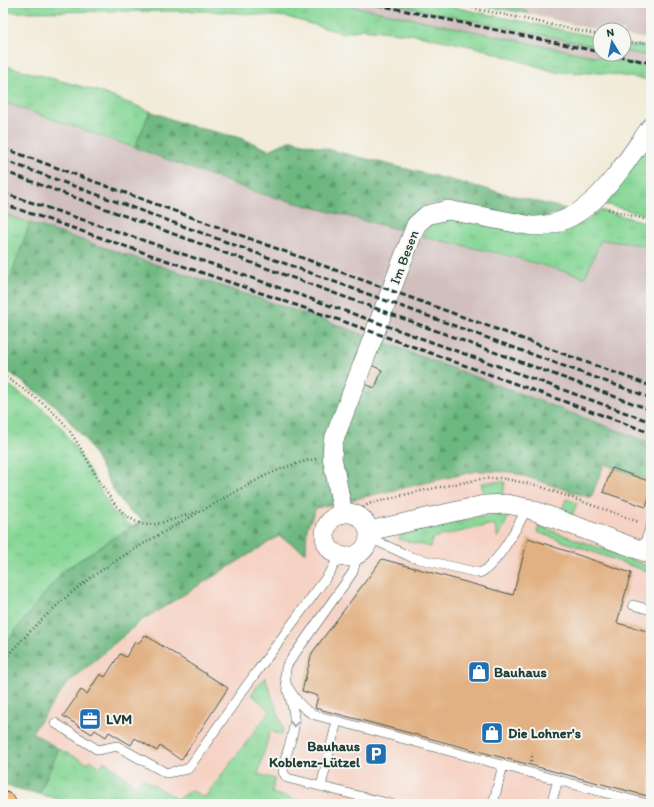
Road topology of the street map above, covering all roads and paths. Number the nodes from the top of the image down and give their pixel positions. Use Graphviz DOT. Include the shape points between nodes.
graph roads {
  1 [pos="449,3"];
  2 [pos="592,33"];
  3 [pos="632,42"];
  4 [pos="651,42"];
  5 [pos="651,127"];
  6 [pos="590,204"];
  7 [pos="651,221"];
  8 [pos="3,375"];
  9 [pos="332,457"];
  10 [pos="527,508"];
  11 [pos="204,509"];
  12 [pos="343,513"];
  13 [pos="651,526"];
  14 [pos="370,534"];
  15 [pos="646,552"];
  16 [pos="348,556"];
  17 [pos="633,605"];
  18 [pos="651,610"];
  19 [pos="3,661"];
  20 [pos="287,686"];
  21 [pos="337,721"];
  22 [pos="55,723"];
  23 [pos="503,765"];
  24 [pos="558,780"];
  25 [pos="321,786"];
  26 [pos="391,804"];
  27 [pos="493,804"];
  28 [pos="551,804"];
  29 [pos="647,804"];
  1 -- 2 [label="path"];
  3 -- 4 [label="path"];
  5 -- 6 [label="street, Im Besen"];
  6 -- 7 [label="path"];
  6 -- 9 [label="street, Im Besen" via="570,219 546,227 448,210 436,212 420,220 412,234 334,437"];
  8 -- 11 [label="path" via="57,416 77,441 114,505 127,517 144,525 160,523"];
  9 -- 11 [label="path" via="305,461 264,476"];
  9 -- 12 [label="street, Im Besen"];
  10 -- 14 [label="street" via="507,504 484,505"];
  10 -- 14 [label="lane" via="512,536 486,571 479,573 411,557"];
  10 -- 15 [label="street"];
  11 -- 19 [label="path" via="95,575 31,629"];
  12 -- 14 [label="street" via="360,516 368,525"];
  12 -- 16 [label="street" via="332,518 325,533 327,545"];
  13 -- 15 [label="lane"];
  14 -- 16 [label="street" via="366,548"];
  16 -- 20 [label="lane" via="353,572 287,665"];
  16 -- 22 [label="lane" via="331,571 188,769 166,773 117,746 98,750"];
  17 -- 18 [label="lane"];
  20 -- 21 [label="lane" via="298,704 308,712"];
  20 -- 25 [label="lane, one-way" via="294,729 284,775"];
  21 -- 23 [label="lane"];
  21 -- 25 [label="lane"];
  23 -- 24 [label="lane"];
  23 -- 27 [label="lane"];
  24 -- 28 [label="lane"];
  24 -- 29 [label="lane"];
  25 -- 26 [label="lane"];
}
